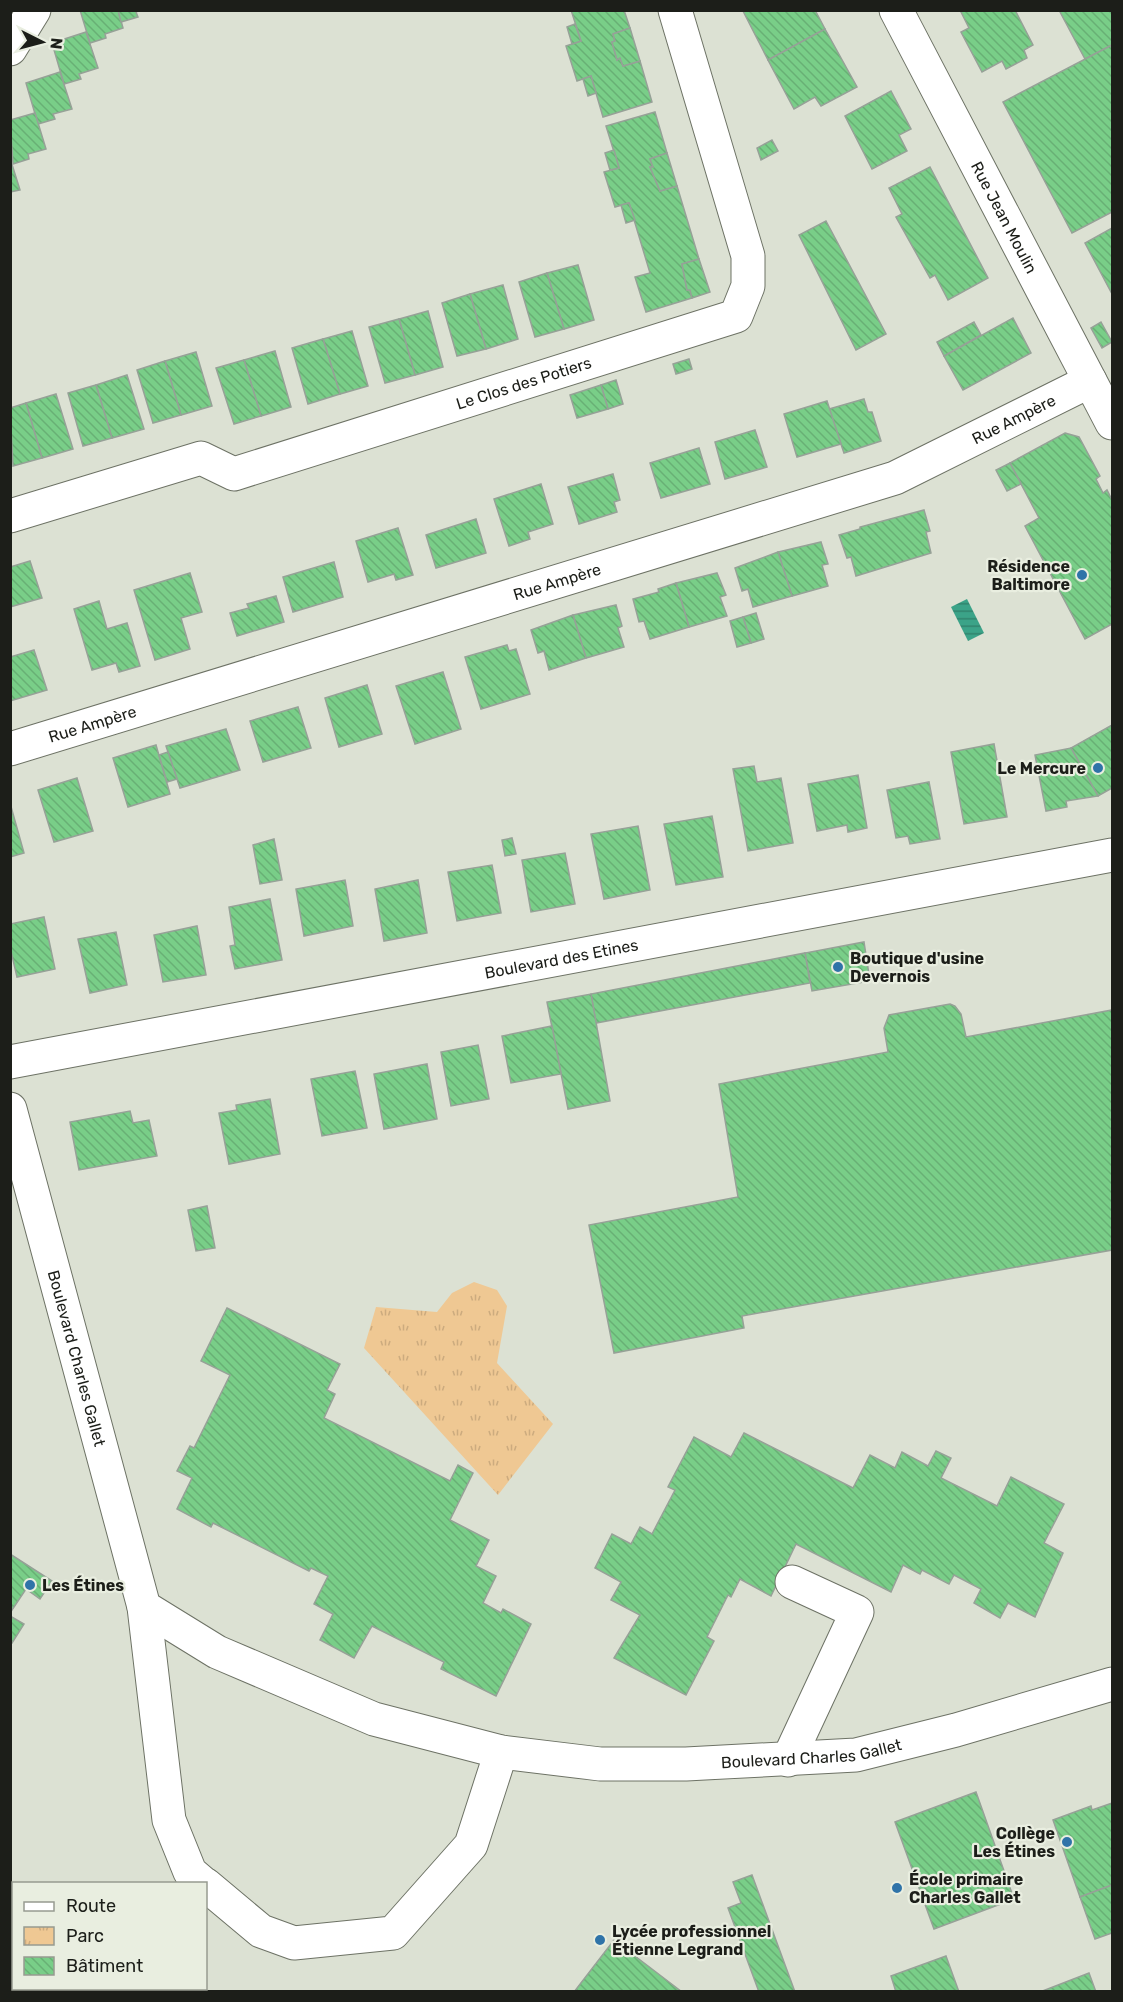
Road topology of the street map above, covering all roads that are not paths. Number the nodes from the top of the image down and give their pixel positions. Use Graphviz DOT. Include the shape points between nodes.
graph roads {
  1 [pos="34,10"];
  2 [pos="675,10"];
  3 [pos="896,10"];
  4 [pos="10,49"];
  5 [pos="1090,381"];
  6 [pos="1113,423"];
  7 [pos="10,516"];
  8 [pos="10,749"];
  9 [pos="1113,855"];
  10 [pos="10,1062"];
  11 [pos="10,1109"];
  12 [pos="792,1582"];
  13 [pos="144,1607"];
  14 [pos="1113,1684"];
  15 [pos="501,1752"];
  16 [pos="788,1760"];
  17 [pos="202,1882"];
  18 [pos="207,1886"];
  1 -- 4 [label="street"];
  2 -- 7 [label="street, Le Clos des Potiers" via="748,256 748,286 736,316 234,474 201,458"];
  3 -- 5 [label="street, Rue Jean Moulin"];
  5 -- 6 [label="street, Rue Jean Moulin"];
  5 -- 8 [label="street, Rue Ampère" via="895,478"];
  9 -- 10 [label="street, Boulevard des Etines"];
  11 -- 13 [label="street, Boulevard Charles Gallet"];
  12 -- 16 [label="street" via="857,1612"];
  13 -- 15 [label="street, Boulevard Charles Gallet" via="217,1652 374,1719"];
  13 -- 17 [label="street, Boulevard Charles Gallet" via="169,1820 190,1872"];
  14 -- 16 [label="street, Boulevard Charles Gallet" via="856,1755"];
  15 -- 16 [label="street, Boulevard Charles Gallet" via="600,1764"];
  15 -- 18 [label="street, Boulevard Charles Gallet" via="471,1845 393,1933 294,1943 261,1931"];
}
